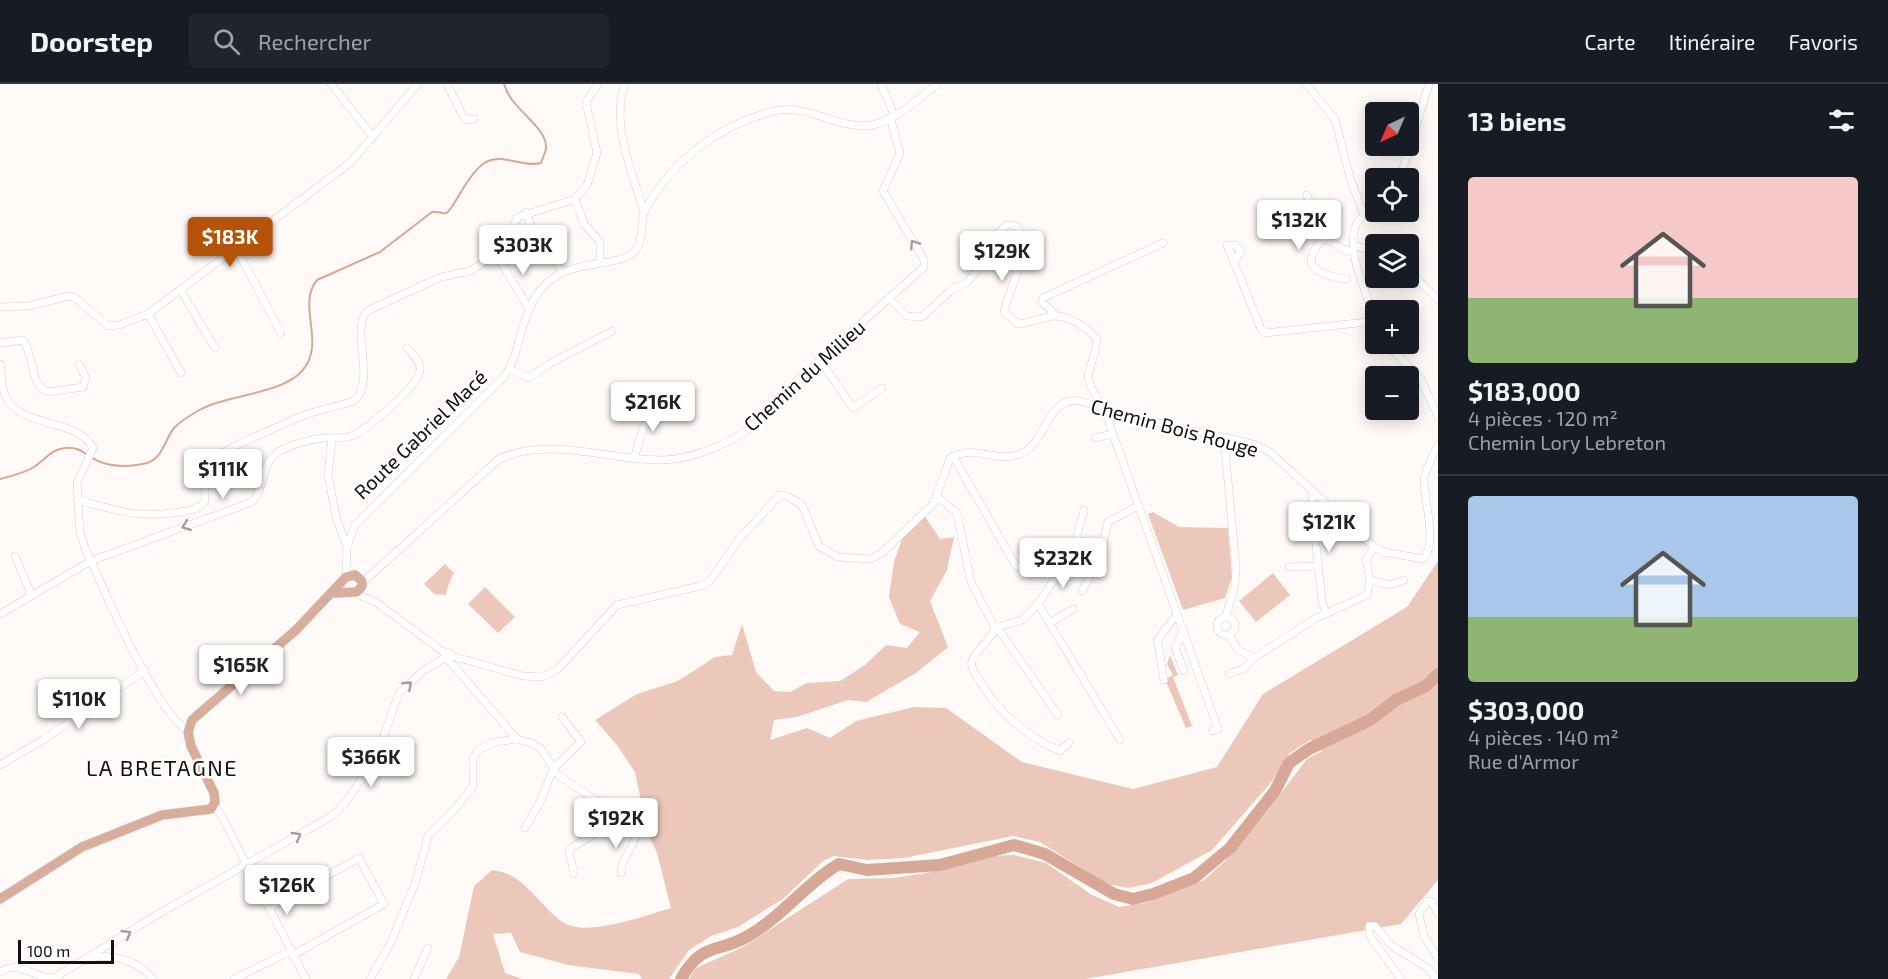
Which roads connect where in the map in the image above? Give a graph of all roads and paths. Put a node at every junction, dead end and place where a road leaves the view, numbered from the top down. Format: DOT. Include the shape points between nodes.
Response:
graph roads {
  1 [pos="331,84"];
  2 [pos="418,84"];
  3 [pos="447,84"];
  4 [pos="598,84"];
  5 [pos="625,84"];
  6 [pos="881,84"];
  7 [pos="937,84"];
  8 [pos="1306,84"];
  9 [pos="1429,84"];
  10 [pos="927,87"];
  11 [pos="892,116"];
  12 [pos="474,118"];
  13 [pos="373,137"];
  14 [pos="1403,168"];
  15 [pos="1307,195"];
  16 [pos="575,199"];
  17 [pos="526,212"];
  18 [pos="644,213"];
  19 [pos="1364,215"];
  20 [pos="1315,218"];
  21 [pos="1301,222"];
  22 [pos="1323,239"];
  23 [pos="1163,243"];
  24 [pos="236,248"];
  25 [pos="1353,248"];
  26 [pos="1365,250"];
  27 [pos="497,255"];
  28 [pos="1234,261"];
  29 [pos="600,262"];
  30 [pos="562,272"];
  31 [pos="1346,279"];
  32 [pos="1419,281"];
  33 [pos="180,289"];
  34 [pos="890,298"];
  35 [pos="1370,300"];
  36 [pos="1438,300"];
  37 [pos="0,307"];
  38 [pos="529,309"];
  39 [pos="148,314"];
  40 [pos="1057,316"];
  41 [pos="1365,321"];
  42 [pos="612,331"];
  43 [pos="280,333"];
  44 [pos="0,343"];
  45 [pos="215,348"];
  46 [pos="407,348"];
  47 [pos="1397,354"];
  48 [pos="820,360"];
  49 [pos="0,364"];
  50 [pos="79,364"];
  51 [pos="510,369"];
  52 [pos="181,373"];
  53 [pos="882,388"];
  54 [pos="2,393"];
  55 [pos="688,396"];
  56 [pos="1104,409"];
  57 [pos="1438,416"];
  58 [pos="1112,434"];
  59 [pos="1224,437"];
  60 [pos="332,438"];
  61 [pos="1095,438"];
  62 [pos="1438,444"];
  63 [pos="952,456"];
  64 [pos="635,457"];
  65 [pos="1314,494"];
  66 [pos="936,496"];
  67 [pos="77,500"];
  68 [pos="1138,506"];
  69 [pos="1084,510"];
  70 [pos="347,547"];
  71 [pos="1374,547"];
  72 [pos="15,556"];
  73 [pos="91,561"];
  74 [pos="1038,562"];
  75 [pos="1317,566"];
  76 [pos="1289,567"];
  77 [pos="1370,580"];
  78 [pos="1404,580"];
  79 [pos="1088,582"];
  80 [pos="354,583"];
  81 [pos="1095,587"];
  82 [pos="1082,591"];
  83 [pos="32,596"];
  84 [pos="1038,603"];
  85 [pos="1073,609"];
  86 [pos="1326,612"];
  87 [pos="0,614"];
  88 [pos="1177,614"];
  89 [pos="1226,616"];
  90 [pos="1050,623"];
  91 [pos="996,627"];
  92 [pos="1184,631"];
  93 [pos="1229,635"];
  94 [pos="448,656"];
  95 [pos="1254,658"];
  96 [pos="145,670"];
  97 [pos="1184,671"];
  98 [pos="1229,674"];
  99 [pos="1164,680"];
  100 [pos="1058,715"];
  101 [pos="562,717"];
  102 [pos="1213,731"];
  103 [pos="188,732"];
  104 [pos="517,739"];
  105 [pos="1120,740"];
  106 [pos="1069,743"];
  107 [pos="0,765"];
  108 [pos="553,770"];
  109 [pos="214,806"];
  110 [pos="618,820"];
  111 [pos="525,828"];
  112 [pos="246,865"];
  113 [pos="621,873"];
  114 [pos="574,874"];
  115 [pos="0,899"];
  116 [pos="268,908"];
  117 [pos="1438,914"];
  118 [pos="428,948"];
  119 [pos="292,953"];
  120 [pos="1438,959"];
  121 [pos="82,960"];
  122 [pos="0,972"];
  123 [pos="153,979"];
  124 [pos="234,979"];
  125 [pos="306,979"];
  126 [pos="370,979"];
  127 [pos="414,979"];
  128 [pos="1401,979"];
  129 [pos="1436,979"];
  1 -- 13 [label="street"];
  2 -- 13 [label="street"];
  3 -- 12 [label="street" via="467,120"];
  4 -- 16 [label="street" via="586,102 596,161 587,185"];
  5 -- 18 [label="street" via="621,128"];
  6 -- 11 [label="street"];
  7 -- 10 [label="street, Route Gabriel Macé"];
  8 -- 19 [label="street" via="1335,119"];
  9 -- 14 [label="street"];
  10 -- 11 [label="street, Route Gabriel Macé"];
  11 -- 18 [label="street, Route Gabriel Macé" via="870,125 798,109 753,117 698,148 681,163"];
  34 -- 11 [label="street, Chemin du Milieu, one-way" via="925,262 883,191 900,153"];
  13 -- 24 [label="street" via="350,163"];
  15 -- 20 [label="street"];
  16 -- 17 [label="street"];
  16 -- 29 [label="street" via="584,224 600,242"];
  17 -- 27 [label="street" via="512,225"];
  17 -- 30 [label="street" via="534,235"];
  18 -- 29 [label="street, Route Gabriel Macé" via="635,251 620,260"];
  19 -- 25 [label="street" via="1357,223"];
  20 -- 21 [label="street"];
  20 -- 22 [label="street"];
  22 -- 25 [label="street" via="1331,240 1343,251"];
  22 -- 31 [label="street" via="1311,252 1310,261 1323,276"];
  23 -- 40 [label="street" via="1044,298 1042,302"];
  24 -- 33 [label="street"];
  24 -- 43 [label="street"];
  25 -- 26 [label="street"];
  25 -- 35 [label="street"];
  27 -- 38 [label="street"];
  27 -- 67 [label="street" via="470,271 441,277 368,311 363,321 363,385 359,396 304,415 220,454 205,470 202,505 189,511 136,516"];
  28 -- 41 [label="street" via="1265,333"];
  29 -- 30 [label="street, Route Gabriel Macé"];
  30 -- 38 [label="street, Route Gabriel Macé" via="547,283"];
  32 -- 36 [label="street"];
  33 -- 39 [label="street"];
  33 -- 45 [label="street"];
  34 -- 40 [label="street" via="907,316 922,317 951,290 967,282 997,234 1007,225 1015,225 1020,229 1022,248 1015,284 1004,312 1018,324"];
  34 -- 48 [label="street, Chemin du Milieu"];
  37 -- 39 [label="street" via="28,306 69,296 108,326 119,326"];
  38 -- 51 [label="street, Route Gabriel Macé"];
  39 -- 52 [label="street"];
  40 -- 56 [label="street" via="1084,327 1097,340 1087,371 1088,383"];
  42 -- 51 [label="street" via="529,378"];
  44 -- 50 [label="street" via="23,340 29,347 38,382 48,392 83,387 86,378"];
  46 -- 60 [label="street" via="420,366 418,378 370,424 352,436"];
  47 -- 57 [label="street" via="1420,380"];
  48 -- 53 [label="street" via="853,408"];
  48 -- 64 [label="street, Chemin du Milieu" via="764,416 730,440 682,457"];
  49 -- 54 [label="street"];
  51 -- 70 [label="street, Route Gabriel Macé" via="432,451 361,516"];
  54 -- 67 [label="street" via="17,410 65,428 92,445 77,483"];
  55 -- 64 [label="street" via="664,404 646,420"];
  56 -- 58 [label="street"];
  56 -- 59 [label="street, Chemin Bois Rouge"];
  56 -- 63 [label="street, Chemin Bois Rouge" via="1075,400 1061,405 1035,441 1017,455 968,451"];
  58 -- 61 [label="street"];
  58 -- 68 [label="street"];
  59 -- 65 [label="street, Chemin Bois Rouge" via="1264,448"];
  59 -- 89 [label="street" via="1236,568"];
  60 -- 70 [label="street" via="328,475 337,521"];
  60 -- 73 [label="street, one-way" via="297,444 274,455 252,502"];
  62 -- 71 [label="street, Chemin Bois Rouge" via="1424,482 1436,522 1432,552 1416,560"];
  63 -- 66 [label="street" via="943,470"];
  63 -- 74 [label="street" via="1016,566 1026,572"];
  64 -- 80 [label="street, Chemin du Milieu" via="574,450 523,450 499,459 370,574"];
  65 -- 71 [label="street, Chemin Bois Rouge"];
  65 -- 75 [label="street" via="1310,508"];
  66 -- 91 [label="street" via="957,513 971,582"];
  66 -- 94 [label="street" via="934,503 883,552 871,559 854,560 838,557 817,545 802,505 780,495 740,538 710,580 700,586 616,605 550,674 523,676"];
  67 -- 73 [label="street" via="80,532"];
  68 -- 79 [label="street" via="1108,522 1101,554"];
  68 -- 88 [label="street"];
  69 -- 84 [label="street" via="1073,551"];
  70 -- 80 [label="street, Route Gabriel Macé"];
  71 -- 77 [label="street" via="1367,555 1366,572"];
  72 -- 83 [label="street"];
  73 -- 83 [label="street"];
  73 -- 96 [label="street"];
  75 -- 76 [label="street"];
  75 -- 86 [label="street"];
  77 -- 78 [label="street" via="1390,585"];
  77 -- 86 [label="street" via="1361,599"];
  79 -- 81 [label="street"];
  79 -- 82 [label="street"];
  80 -- 94 [label="street" via="368,598"];
  80 -- 103 [label="main road" via="334,593 259,664 195,716"];
  83 -- 87 [label="street"];
  84 -- 90 [label="street"];
  84 -- 91 [label="street" via="1022,620"];
  85 -- 90 [label="street"];
  86 -- 95 [label="street"];
  88 -- 92 [label="street"];
  88 -- 99 [label="street" via="1157,641"];
  89 -- 93 [label="street" via="1235,624"];
  89 -- 93 [label="street" via="1218,620 1217,629"];
  90 -- 105 [label="street"];
  91 -- 100 [label="street"];
  91 -- 106 [label="street" via="991,639 972,658 971,665 983,686 999,709 1039,742 1060,751"];
  92 -- 97 [label="street" via="1175,648"];
  92 -- 102 [label="street" via="1218,729"];
  93 -- 95 [label="street" via="1238,650"];
  94 -- 104 [label="street"];
  112 -- 94 [label="street, one-way" via="325,820 345,803 375,760 399,693 423,671"];
  95 -- 98 [label="street" via="1243,669"];
  96 -- 103 [label="street" via="173,717"];
  96 -- 107 [label="street"];
  101 -- 108 [label="street" via="581,742"];
  103 -- 109 [label="main road" via="214,793"];
  104 -- 108 [label="street" via="541,749"];
  104 -- 126 [label="street" via="495,742 478,750 473,758 473,786 428,836 417,881"];
  108 -- 110 [label="street"];
  108 -- 111 [label="street"];
  109 -- 112 [label="street"];
  109 -- 115 [label="main road" via="206,812 162,815 82,847"];
  110 -- 113 [label="street" via="636,830 637,835"];
  110 -- 114 [label="street" via="571,848"];
  112 -- 116 [label="street"];
  121 -- 112 [label="street, one-way"];
  116 -- 119 [label="street"];
  116 -- 119 [label="street" via="359,858 384,904"];
  117 -- 120 [label="street" via="1432,902 1427,901 1419,914 1424,936"];
  118 -- 127 [label="street"];
  119 -- 124 [label="street"];
  119 -- 125 [label="street"];
  121 -- 122 [label="street" via="54,978 18,967"];
  121 -- 123 [label="street" via="110,955 137,965"];
  128 -- 129 [label="street" via="1369,935 1369,926 1375,926 1392,946 1428,968"];
}
